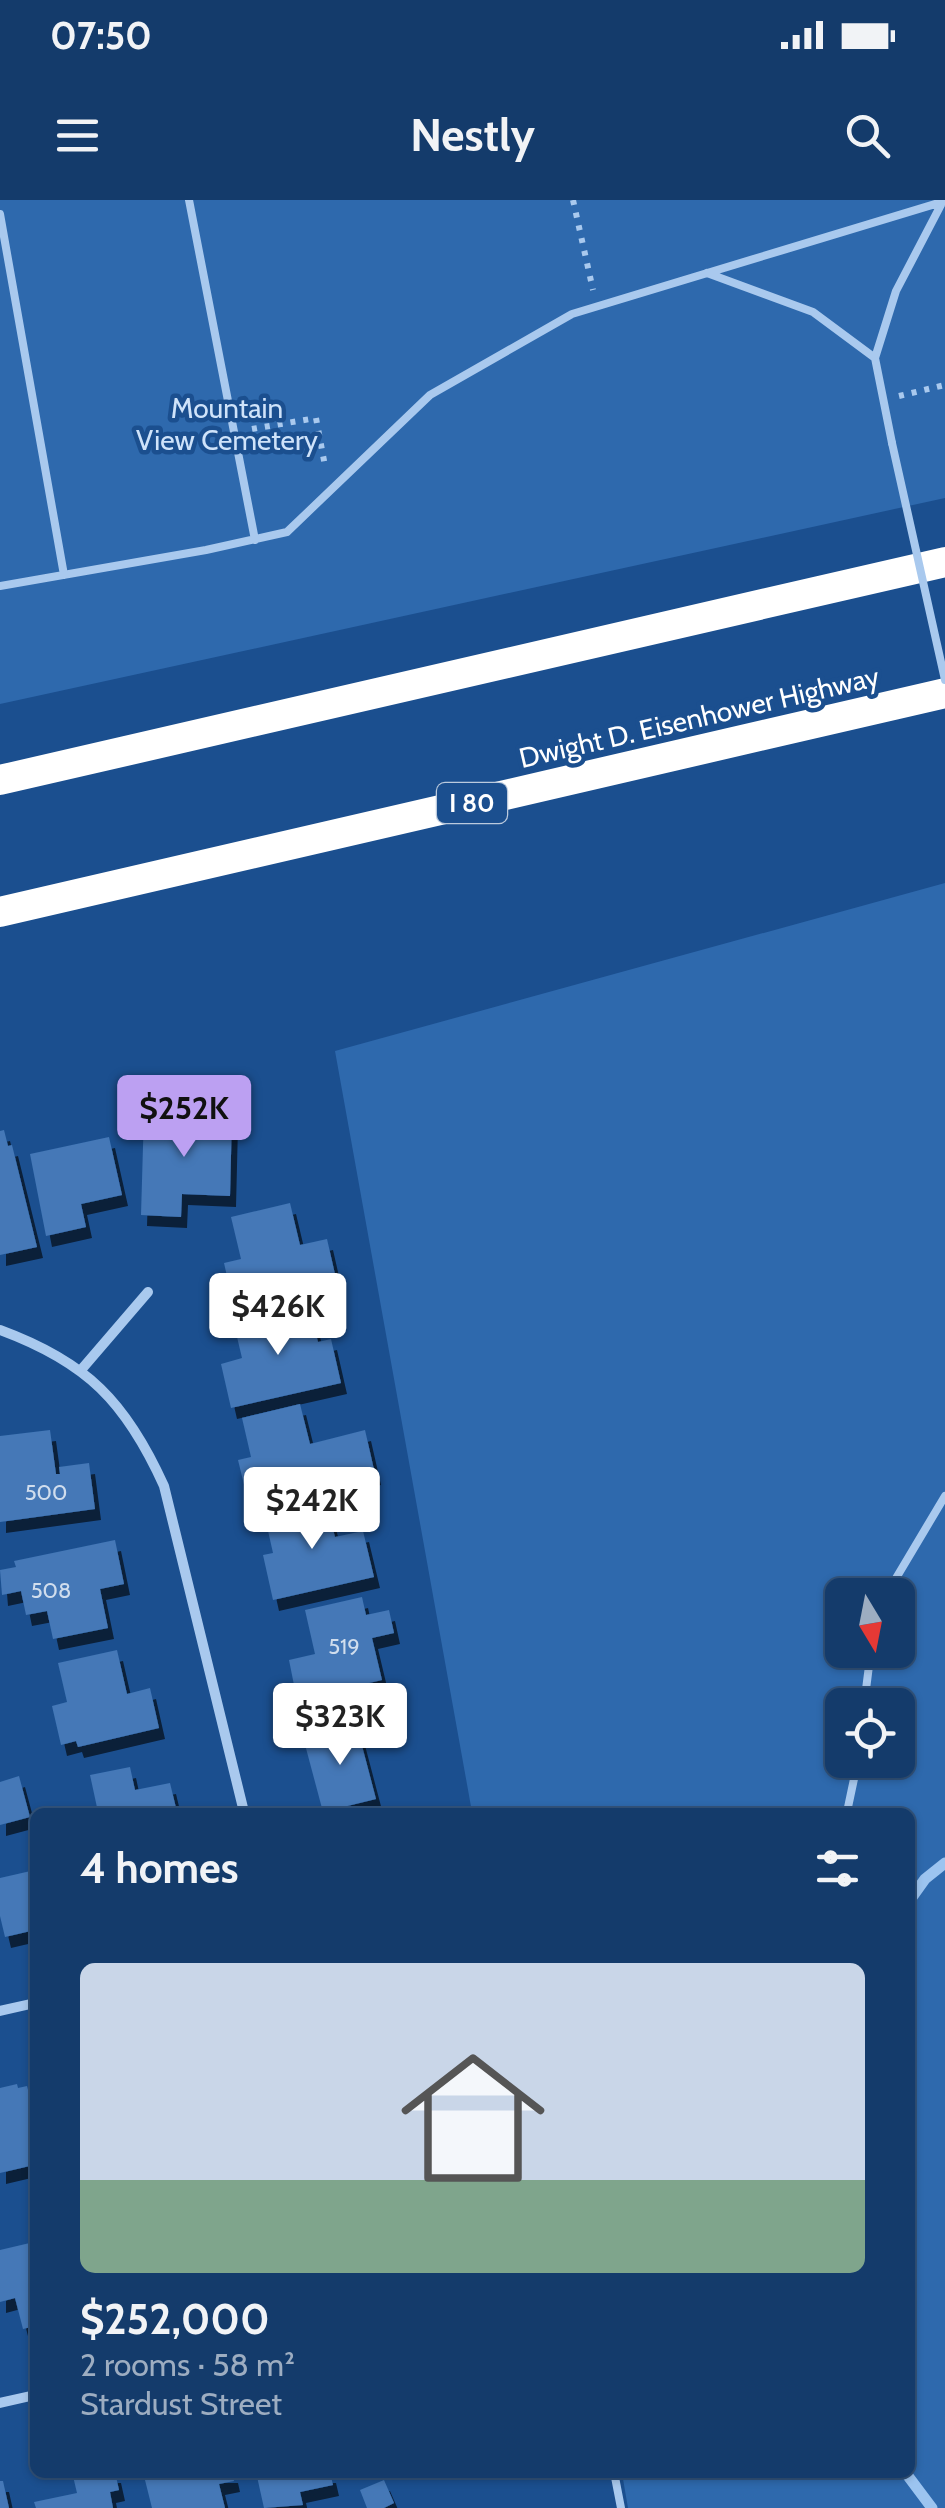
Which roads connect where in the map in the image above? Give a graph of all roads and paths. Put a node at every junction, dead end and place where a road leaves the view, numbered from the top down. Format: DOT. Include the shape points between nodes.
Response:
graph roads {
  1 [pos="189,200"];
  2 [pos="572,200"];
  3 [pos="944,201"];
  4 [pos="0,214"];
  5 [pos="706,272"];
  6 [pos="596,306"];
  7 [pos="876,358"];
  8 [pos="945,385"];
  9 [pos="884,400"];
  10 [pos="234,432"];
  11 [pos="330,492"];
  12 [pos="255,540"];
  13 [pos="945,562"];
  14 [pos="64,575"];
  15 [pos="0,586"];
  16 [pos="945,680"];
  17 [pos="945,693"];
  18 [pos="0,780"];
  19 [pos="0,912"];
  20 [pos="148,1292"];
  21 [pos="0,1330"];
  22 [pos="82,1370"];
  23 [pos="945,1496"];
  24 [pos="896,1578"];
  25 [pos="854,1778"];
  26 [pos="243,1808"];
  27 [pos="848,1808"];
  28 [pos="30,2003"];
  29 [pos="0,2011"];
  30 [pos="30,2396"];
  31 [pos="0,2403"];
  32 [pos="615,2478"];
  33 [pos="621,2508"];
  1 -- 10 [label="lane"];
  2 -- 6 [label="path"];
  3 -- 5 [label="lane"];
  3 -- 7 [label="lane" via="896,291"];
  4 -- 14 [label="lane"];
  5 -- 6 [label="lane"];
  5 -- 7 [label="lane" via="812,312"];
  6 -- 11 [label="lane" via="430,395"];
  7 -- 9 [label="lane"];
  8 -- 9 [label="path"];
  9 -- 16 [label="lane, bridge"];
  10 -- 11 [label="path" via="316,418"];
  10 -- 12 [label="lane"];
  11 -- 12 [label="lane" via="287,532"];
  12 -- 14 [label="lane"];
  13 -- 18 [label="highway"];
  14 -- 15 [label="lane"];
  17 -- 19 [label="highway, Dwight D. Eisenhower Highway / I 80"];
  20 -- 22 [label="street"];
  21 -- 22 [label="street"];
  22 -- 26 [label="street" via="144,1441 164,1486"];
  23 -- 24 [label="lane"];
  25 -- 27 [label="lane"];
  28 -- 29 [label="street"];
  30 -- 31 [label="street"];
  32 -- 33 [label="lane"];
}
